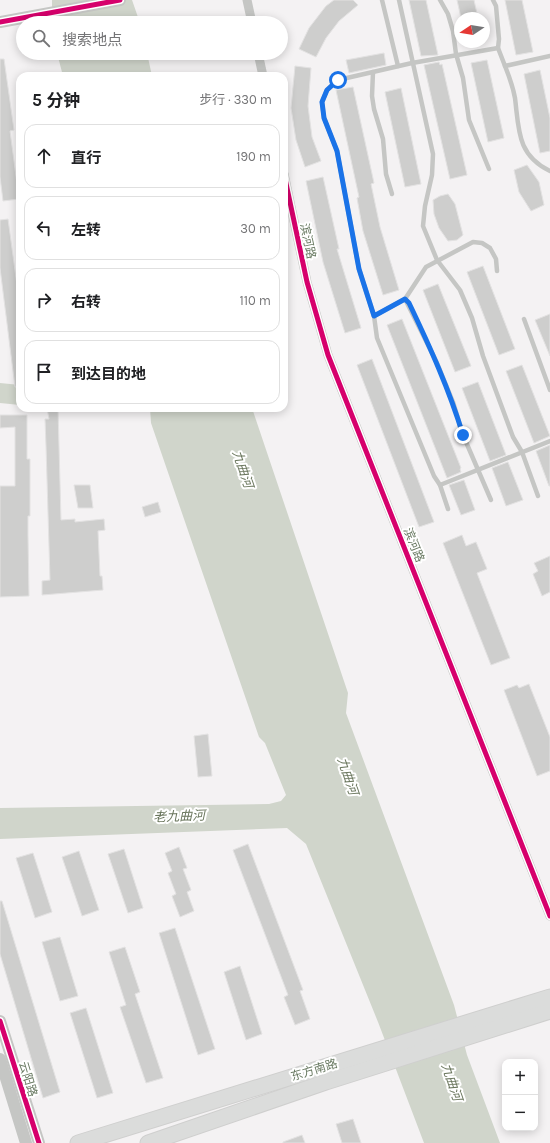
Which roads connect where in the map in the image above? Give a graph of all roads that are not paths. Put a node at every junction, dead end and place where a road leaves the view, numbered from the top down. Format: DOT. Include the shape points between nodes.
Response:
graph roads {
  1 [pos="120,0"];
  2 [pos="247,0"];
  3 [pos="382,0"];
  4 [pos="399,0"];
  5 [pos="440,0"];
  6 [pos="493,0"];
  7 [pos="32,16"];
  8 [pos="250,16"];
  9 [pos="16,19"];
  10 [pos="0,22"];
  11 [pos="498,48"];
  12 [pos="456,54"];
  13 [pos="550,56"];
  14 [pos="260,60"];
  15 [pos="412,63"];
  16 [pos="398,66"];
  17 [pos="505,66"];
  18 [pos="262,72"];
  19 [pos="373,72"];
  20 [pos="489,169"];
  21 [pos="550,170"];
  22 [pos="288,193"];
  23 [pos="392,194"];
  24 [pos="436,260"];
  25 [pos="498,271"];
  26 [pos="405,299"];
  27 [pos="374,316"];
  28 [pos="524,319"];
  29 [pos="550,390"];
  30 [pos="550,440"];
  31 [pos="522,452"];
  32 [pos="477,469"];
  33 [pos="440,485"];
  34 [pos="538,496"];
  35 [pos="491,500"];
  36 [pos="448,509"];
  37 [pos="550,916"];
  38 [pos="550,997"];
  39 [pos="550,1011"];
  40 [pos="0,1021"];
  41 [pos="0,1059"];
  42 [pos="26,1143"];
  43 [pos="38,1143"];
  44 [pos="78,1143"];
  45 [pos="148,1143"];
  1 -- 7 [label="street"];
  2 -- 8 [label="street"];
  3 -- 16 [label="lane"];
  4 -- 15 [label="lane"];
  5 -- 12 [label="lane" via="448,14"];
  6 -- 11 [label="lane" via="496,6"];
  9 -- 10 [label="street"];
  11 -- 12 [label="lane"];
  11 -- 17 [label="lane"];
  12 -- 15 [label="lane"];
  12 -- 20 [label="lane" via="463,78 469,120"];
  13 -- 17 [label="lane"];
  14 -- 18 [label="street"];
  15 -- 16 [label="lane"];
  15 -- 24 [label="lane" via="433,154 423,226"];
  16 -- 19 [label="lane"];
  17 -- 21 [label="lane" via="514,97 519,134 525,150 533,160"];
  19 -- 23 [label="lane" via="374,109 383,139 386,174"];
  19 -- 27 [label="lane" via="338,80 327,90 322,102 324,118 337,151 359,269"];
  22 -- 37 [label="street, 滨河路" via="307,282 328,355"];
  24 -- 25 [label="lane" via="454,254 473,242 482,243 490,248 496,259"];
  24 -- 26 [label="lane" via="426,267"];
  24 -- 31 [label="lane" via="460,290 513,437"];
  26 -- 27 [label="lane"];
  26 -- 32 [label="lane" via="438,363"];
  27 -- 33 [label="lane" via="377,338"];
  28 -- 29 [label="lane"];
  30 -- 31 [label="lane"];
  31 -- 32 [label="lane"];
  31 -- 34 [label="lane"];
  32 -- 33 [label="lane"];
  32 -- 35 [label="lane"];
  33 -- 36 [label="lane"];
  38 -- 44 [label="main road, 东方南路"];
  39 -- 45 [label="main road, 东方南路"];
  40 -- 43 [label="street, 云阳路"];
  41 -- 42 [label="street, 云阳路"];
}
